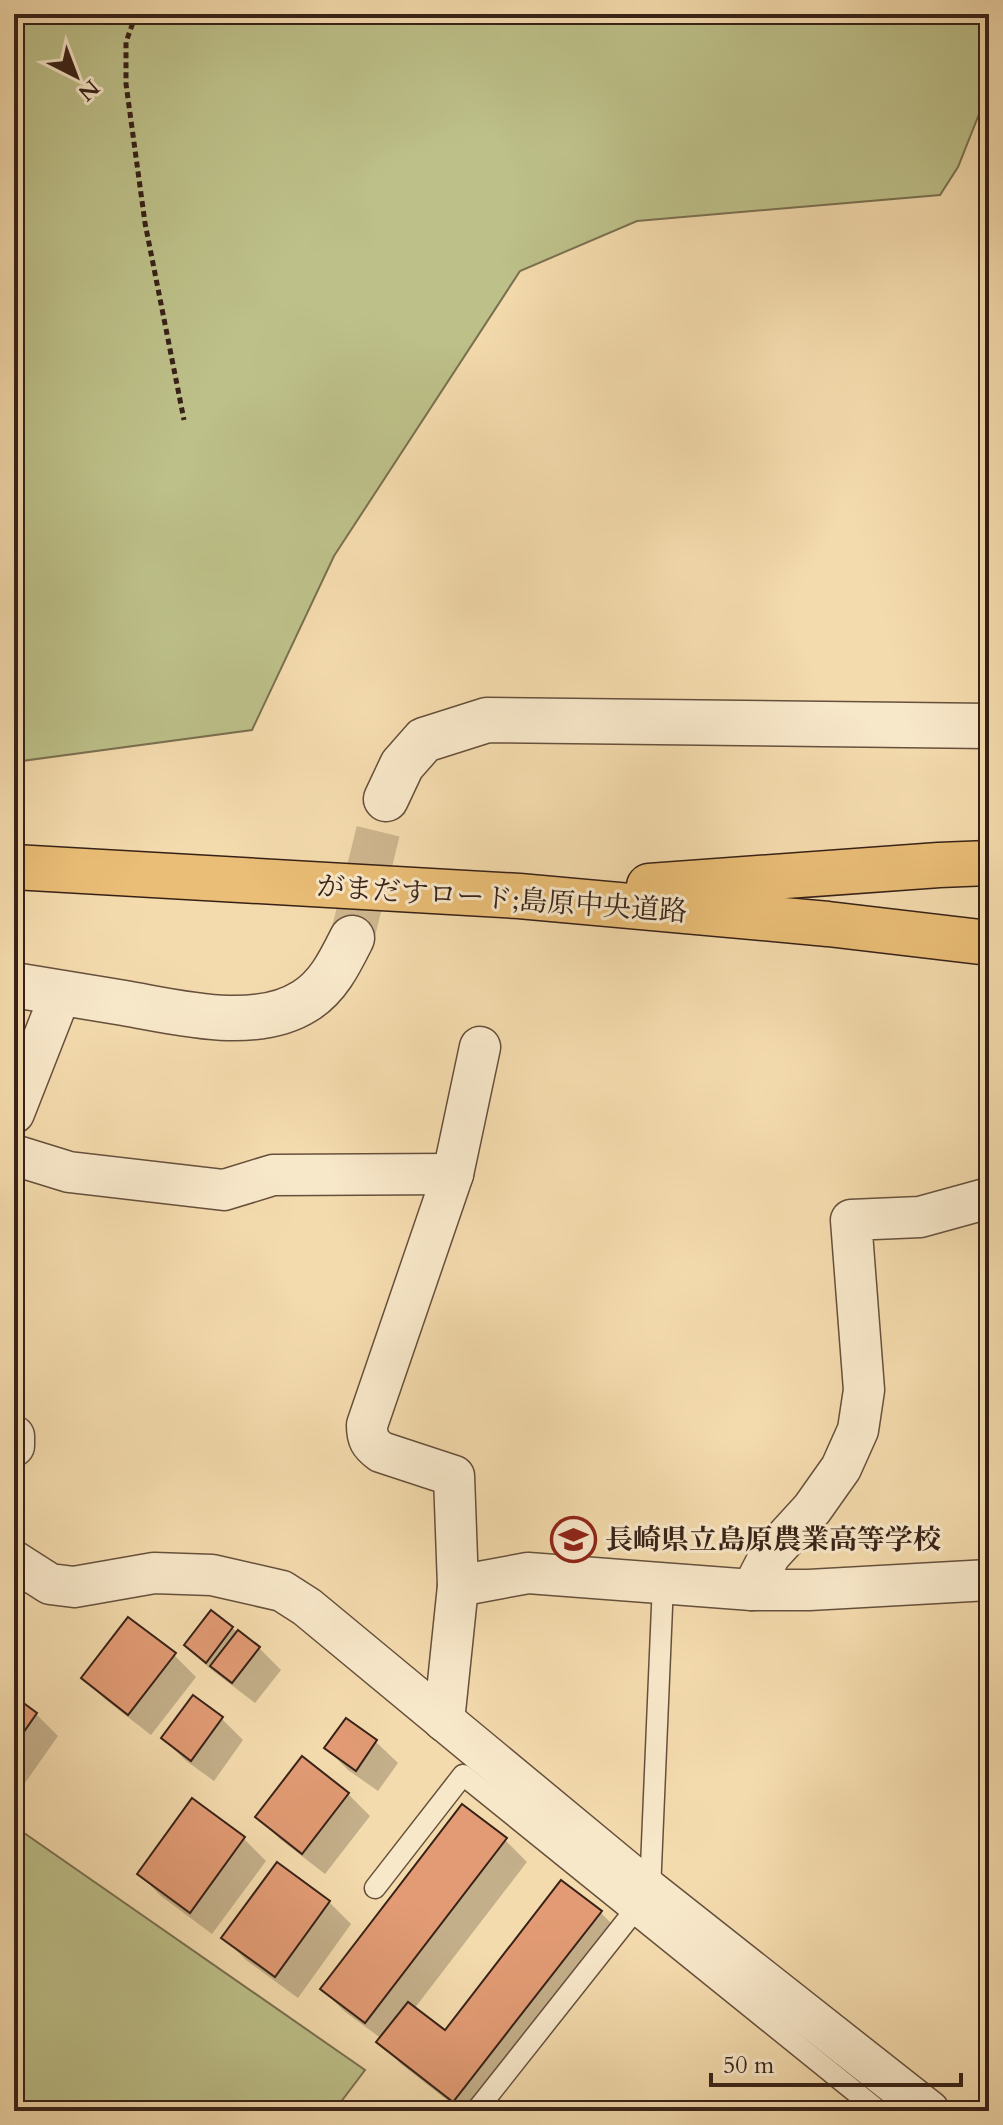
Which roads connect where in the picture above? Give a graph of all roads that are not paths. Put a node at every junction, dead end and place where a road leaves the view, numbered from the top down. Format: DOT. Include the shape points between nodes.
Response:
graph roads {
  1 [pos="989,726"];
  2 [pos="386,799"];
  3 [pos="989,863"];
  4 [pos="14,867"];
  5 [pos="519,896"];
  6 [pos="828,924"];
  7 [pos="352,938"];
  8 [pos="989,943"];
  9 [pos="989,971"];
  10 [pos="14,985"];
  11 [pos="61,993"];
  12 [pos="480,1047"];
  13 [pos="14,1113"];
  14 [pos="14,1155"];
  15 [pos="453,1174"];
  16 [pos="989,1198"];
  17 [pos="14,1436"];
  18 [pos="14,1446"];
  19 [pos="14,1561"];
  20 [pos="989,1580"];
  21 [pos="663,1583"];
  22 [pos="458,1586"];
  23 [pos="752,1590"];
  24 [pos="444,1721"];
  25 [pos="375,1888"];
  26 [pos="641,1901"];
  27 [pos="476,2111"];
  28 [pos="879,2111"];
  29 [pos="929,2111"];
  1 -- 2 [label="street" via="487,720 424,740 402,765"];
  3 -- 5 [label="highway"];
  4 -- 5 [label="highway, がまだすロード;島原中央道路"];
  5 -- 6 [label="highway, がまだすロード;島原中央道路"];
  6 -- 8 [label="highway, がまだすロード;島原中央道路"];
  6 -- 9 [label="highway"];
  7 -- 11 [label="street" via="321,988 304,1002 261,1017 210,1018"];
  10 -- 11 [label="street"];
  11 -- 13 [label="street"];
  12 -- 15 [label="street"];
  14 -- 15 [label="street" via="69,1172 224,1190 273,1175"];
  15 -- 22 [label="street" via="367,1437 381,1452 454,1476"];
  16 -- 23 [label="street" via="920,1217 851,1220 864,1390 858,1430 841,1468 770,1555"];
  17 -- 18 [label="street"];
  19 -- 24 [label="street" via="50,1584 74,1587 154,1573 212,1575 282,1591"];
  20 -- 23 [label="street"];
  21 -- 22 [label="street" via="528,1573"];
  21 -- 23 [label="street"];
  21 -- 26 [label="lane"];
  22 -- 24 [label="street"];
  24 -- 26 [label="street"];
  25 -- 26 [label="lane" via="463,1775"];
  26 -- 27 [label="lane"];
  26 -- 28 [label="lane"];
  26 -- 29 [label="street"];
}
